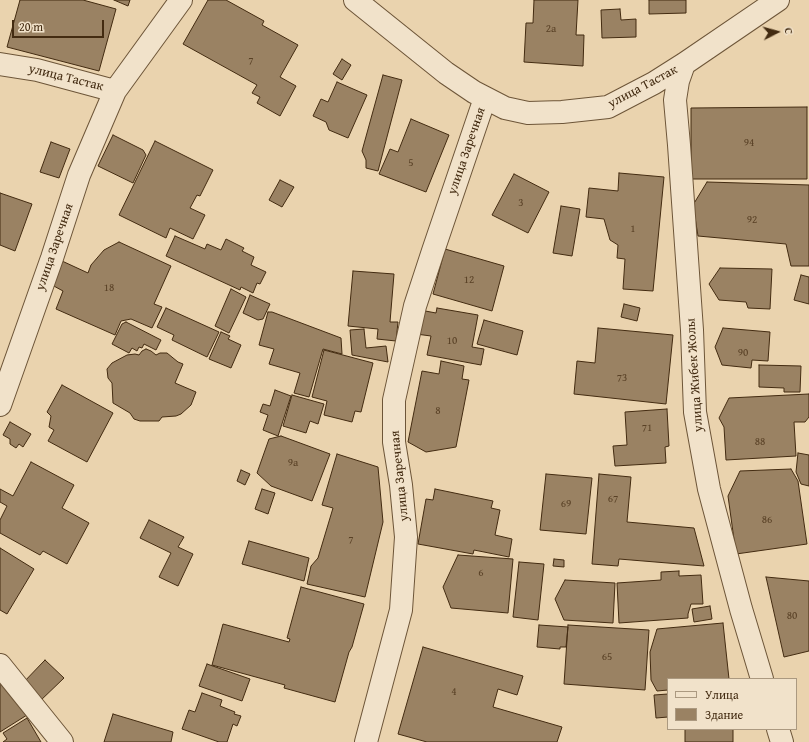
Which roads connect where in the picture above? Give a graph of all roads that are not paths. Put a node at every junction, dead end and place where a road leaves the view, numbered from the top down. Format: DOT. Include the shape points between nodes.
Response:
graph roads {
  1 [pos="181,0"];
  2 [pos="356,0"];
  3 [pos="778,0"];
  4 [pos="0,64"];
  5 [pos="684,64"];
  6 [pos="115,91"];
  7 [pos="485,98"];
  8 [pos="0,405"];
  9 [pos="0,665"];
  10 [pos="762,678"];
  11 [pos="778,730"];
  12 [pos="62,742"];
  13 [pos="366,742"];
  14 [pos="782,742"];
  1 -- 6 [label="street, улица Тастак"];
  2 -- 7 [label="street, улица Тастак" via="446,73"];
  3 -- 5 [label="street, улица Тастак"];
  4 -- 6 [label="street, улица Тастак" via="37,70"];
  5 -- 7 [label="street, улица Тастак" via="608,107 528,113 505,108"];
  5 -- 10 [label="street, улица Жибек Жолы" via="675,100 692,330 695,412 709,489"];
  6 -- 8 [label="street, улица Заречная" via="80,175"];
  7 -- 13 [label="street, улица Заречная" via="416,306 394,400 394,442 406,537 401,610"];
  9 -- 12 [label="street"];
  11 -- 14 [label="street"];
}
